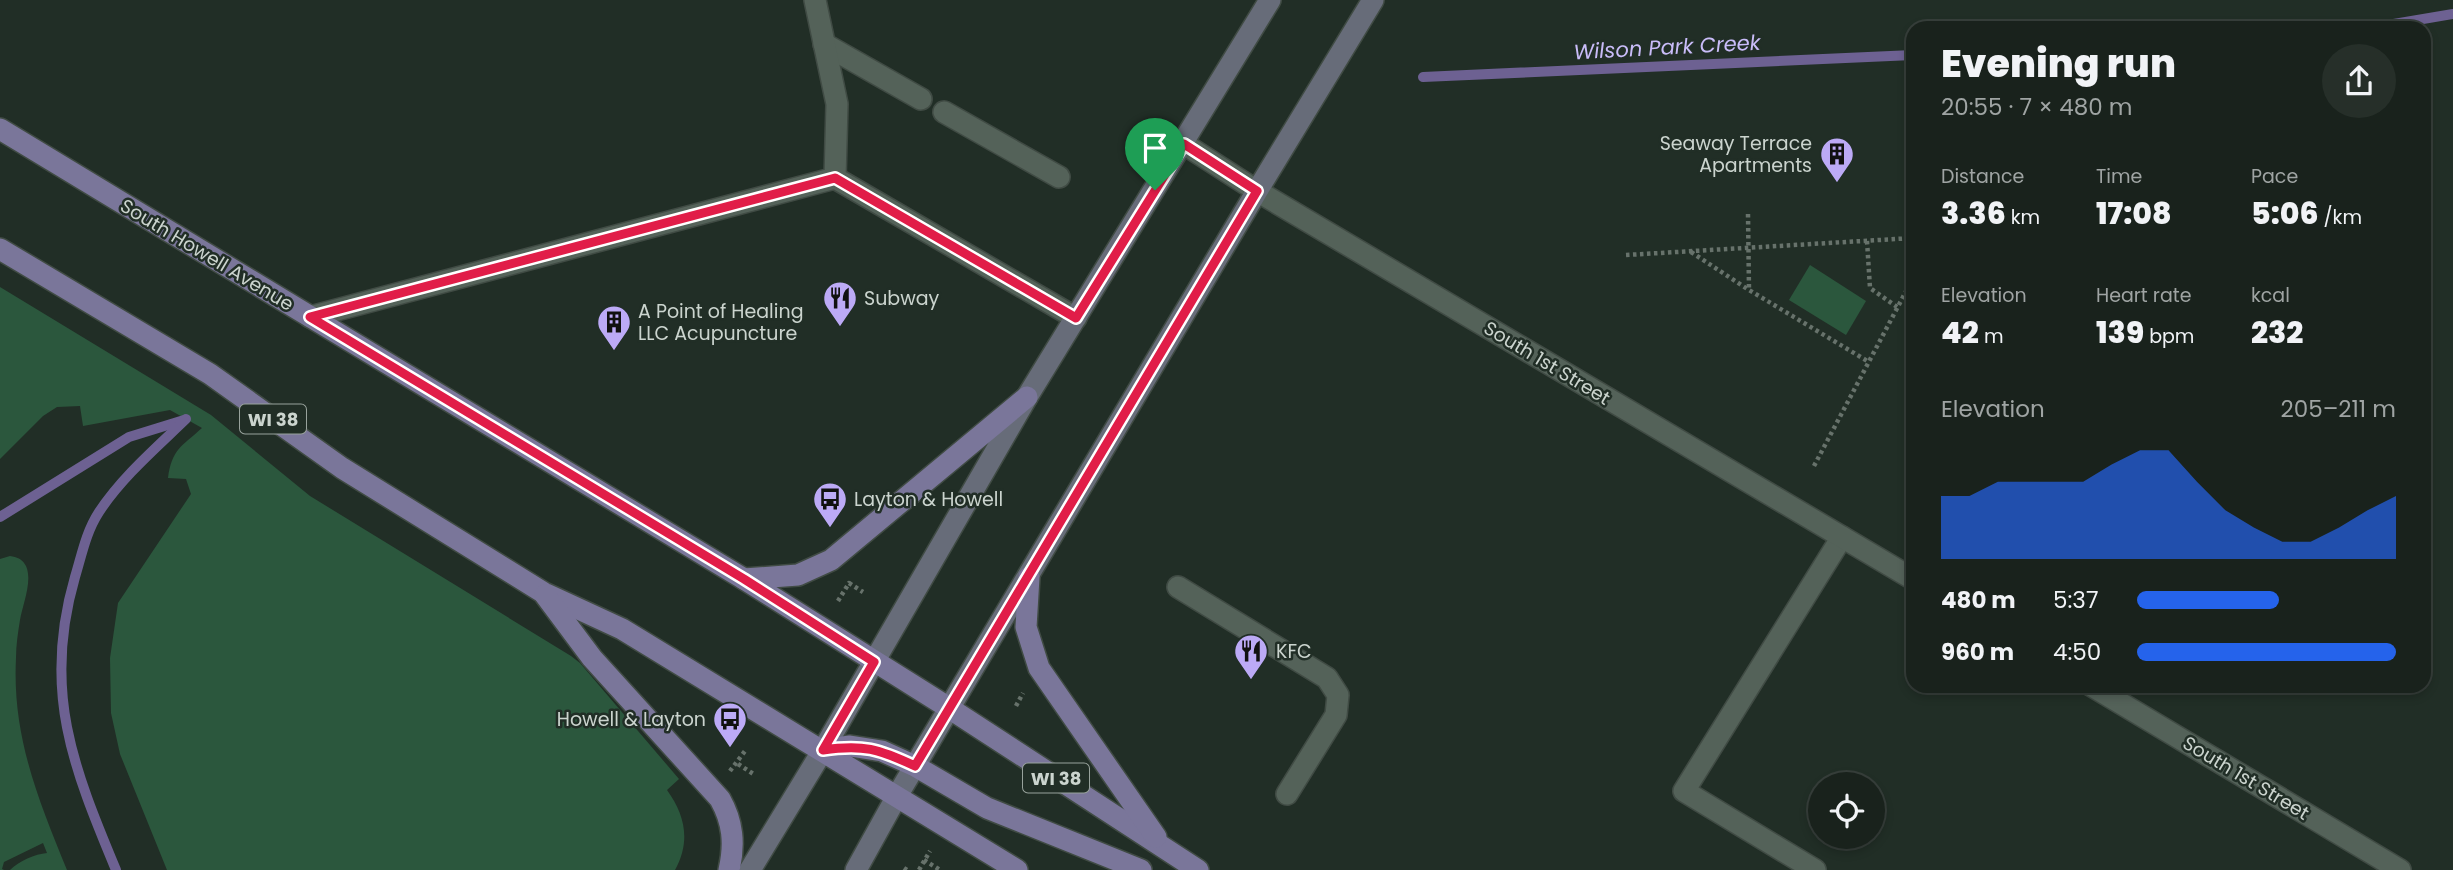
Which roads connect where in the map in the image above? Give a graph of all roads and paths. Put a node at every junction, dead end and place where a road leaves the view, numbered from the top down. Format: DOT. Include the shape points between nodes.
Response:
graph roads {
  1 [pos="815,0"];
  2 [pos="1270,0"];
  3 [pos="1373,0"];
  4 [pos="824,44"];
  5 [pos="921,99"];
  6 [pos="944,112"];
  7 [pos="0,129"];
  8 [pos="1184,144"];
  9 [pos="1059,177"];
  10 [pos="835,178"];
  11 [pos="1257,191"];
  12 [pos="1748,214"];
  13 [pos="1906,238"];
  14 [pos="1867,241"];
  15 [pos="1748,248"];
  16 [pos="0,249"];
  17 [pos="1690,251"];
  18 [pos="1626,255"];
  19 [pos="1749,290"];
  20 [pos="1906,292"];
  21 [pos="1898,307"];
  22 [pos="310,317"];
  23 [pos="1076,318"];
  24 [pos="1869,362"];
  25 [pos="1027,397"];
  26 [pos="1814,466"];
  27 [pos="1842,537"];
  28 [pos="1906,575"];
  29 [pos="1028,576"];
  30 [pos="744,579"];
  31 [pos="1178,587"];
  32 [pos="863,592"];
  33 [pos="544,593"];
  34 [pos="838,601"];
  35 [pos="874,662"];
  36 [pos="2104,693"];
  37 [pos="949,708"];
  38 [pos="823,750"];
  39 [pos="745,751"];
  40 [pos="738,764"];
  41 [pos="915,766"];
  42 [pos="755,775"];
  43 [pos="722,778"];
  44 [pos="1287,794"];
  45 [pos="897,796"];
  46 [pos="1163,847"];
  47 [pos="930,851"];
  48 [pos="924,860"];
  49 [pos="729,870"];
  50 [pos="750,870"];
  51 [pos="856,870"];
  52 [pos="919,870"];
  53 [pos="940,870"];
  54 [pos="1017,870"];
  55 [pos="1141,870"];
  56 [pos="1198,870"];
  57 [pos="1815,870"];
  58 [pos="2400,870"];
  1 -- 4 [label="street"];
  2 -- 8 [label="main road"];
  3 -- 11 [label="main road"];
  4 -- 5 [label="street"];
  4 -- 10 [label="street" via="837,104"];
  6 -- 9 [label="street"];
  7 -- 22 [label="main road, South Howell Avenue / WI 38"];
  8 -- 11 [label="street, South 1st Street"];
  8 -- 23 [label="main road"];
  10 -- 22 [label="street"];
  10 -- 23 [label="street"];
  11 -- 27 [label="street, South 1st Street"];
  11 -- 29 [label="main road"];
  12 -- 15 [label="path"];
  13 -- 14 [label="path"];
  14 -- 15 [label="path"];
  14 -- 21 [label="path" via="1870,288"];
  15 -- 17 [label="path"];
  15 -- 19 [label="path"];
  16 -- 33 [label="main road, WI 38" via="210,374 342,468"];
  17 -- 18 [label="path"];
  17 -- 19 [label="path"];
  19 -- 24 [label="path"];
  20 -- 21 [label="path"];
  21 -- 24 [label="path"];
  22 -- 30 [label="main road, South Howell Avenue / WI 38"];
  23 -- 25 [label="main road"];
  24 -- 26 [label="path"];
  25 -- 30 [label="main road" via="831,560 798,575"];
  25 -- 35 [label="main road"];
  27 -- 28 [label="street, South 1st Street"];
  27 -- 57 [label="street" via="1684,791"];
  29 -- 37 [label="main road"];
  29 -- 46 [label="main road" via="1026,626 1039,668"];
  30 -- 35 [label="main road, South Howell Avenue / WI 38"];
  31 -- 44 [label="street" via="1327,678 1338,695 1336,715"];
  32 -- 34 [label="path" via="849,583"];
  33 -- 38 [label="main road, WI 38" via="622,629"];
  33 -- 49 [label="main road" via="592,658 720,799 733,835"];
  35 -- 37 [label="main road, South Howell Avenue / WI 38"];
  35 -- 38 [label="main road"];
  36 -- 58 [label="street, South 1st Street"];
  37 -- 41 [label="main road"];
  37 -- 46 [label="main road, South Howell Avenue / WI 38"];
  38 -- 41 [label="main road" via="850,746 883,751"];
  38 -- 45 [label="main road, WI 38"];
  38 -- 50 [label="main road"];
  39 -- 40 [label="path"];
  40 -- 42 [label="path"];
  40 -- 43 [label="path"];
  41 -- 45 [label="main road"];
  41 -- 55 [label="main road" via="987,808"];
  45 -- 51 [label="main road"];
  45 -- 54 [label="main road, WI 38"];
  46 -- 56 [label="main road, South Howell Avenue / WI 38"];
  47 -- 48 [label="path"];
  48 -- 52 [label="path"];
  48 -- 53 [label="path"];
}
